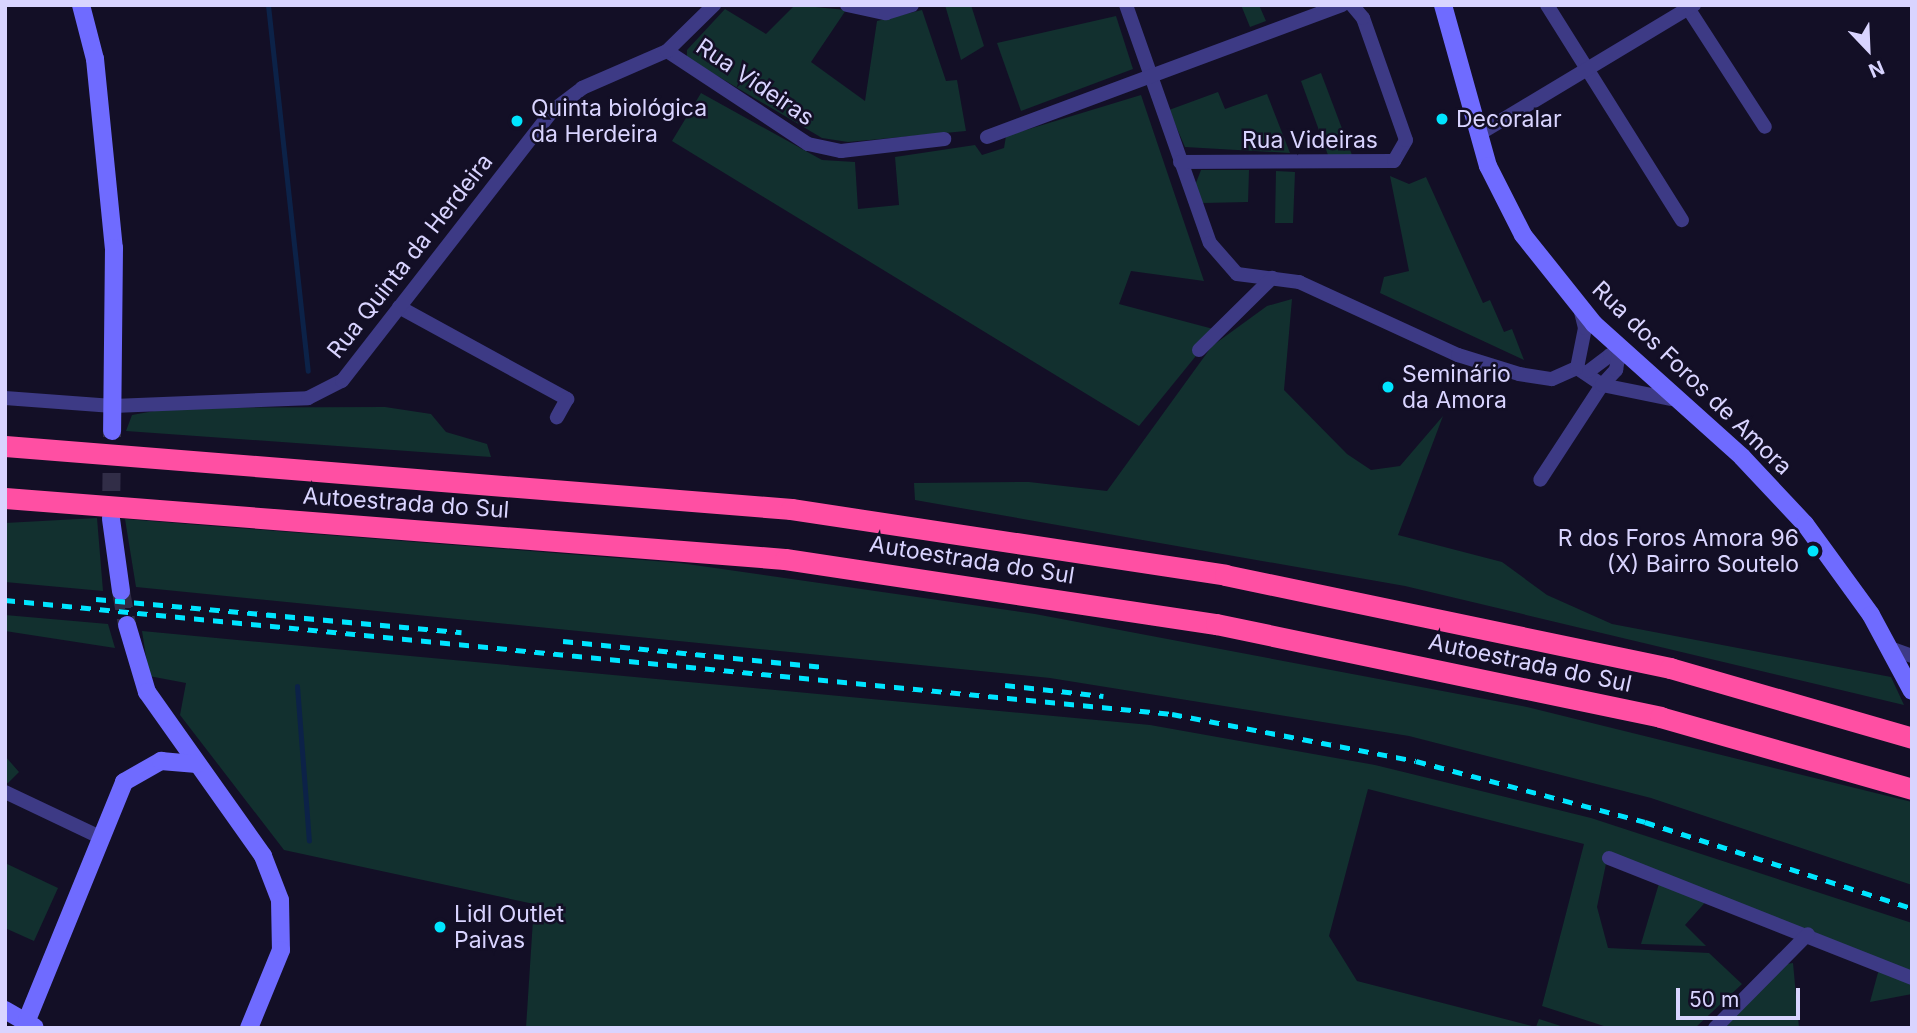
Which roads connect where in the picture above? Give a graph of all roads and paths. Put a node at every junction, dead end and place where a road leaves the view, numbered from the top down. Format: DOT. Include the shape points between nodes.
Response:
graph roads {
  1 [pos="81,5"];
  2 [pos="714,5"];
  3 [pos="847,5"];
  4 [pos="912,5"];
  5 [pos="1126,5"];
  6 [pos="1342,5"];
  7 [pos="1352,5"];
  8 [pos="1443,5"];
  9 [pos="1547,5"];
  10 [pos="1690,6"];
  11 [pos="667,51"];
  12 [pos="1584,71"];
  13 [pos="1149,77"];
  14 [pos="1765,127"];
  15 [pos="1479,134"];
  16 [pos="987,137"];
  17 [pos="944,139"];
  18 [pos="1180,162"];
  19 [pos="1682,220"];
  20 [pos="1272,278"];
  21 [pos="399,307"];
  22 [pos="1580,307"];
  23 [pos="1199,350"];
  24 [pos="1624,353"];
  25 [pos="1583,370"];
  26 [pos="1602,385"];
  27 [pos="5,398"];
  28 [pos="113,405"];
  29 [pos="1687,408"];
  30 [pos="557,417"];
  31 [pos="112,431"];
  32 [pos="5,446"];
  33 [pos="1540,480"];
  34 [pos="5,498"];
  35 [pos="111,519"];
  36 [pos="121,591"];
  37 [pos="127,625"];
  38 [pos="1890,648"];
  39 [pos="1912,656"];
  40 [pos="1912,691"];
  41 [pos="1912,738"];
  42 [pos="197,764"];
  43 [pos="1912,789"];
  44 [pos="5,792"];
  45 [pos="102,838"];
  46 [pos="1609,858"];
  47 [pos="1808,934"];
  48 [pos="1912,978"];
  49 [pos="5,1010"];
  50 [pos="31,1024"];
  51 [pos="249,1027"];
  52 [pos="1716,1028"];
  1 -- 28 [label="street" via="95,59 114,248"];
  2 -- 11 [label="street, Rua Quinta da Herdeira"];
  3 -- 4 [label="street" via="886,13"];
  5 -- 13 [label="street"];
  6 -- 13 [label="street"];
  7 -- 18 [label="street, Rua Videiras" via="1363,18 1406,140 1394,161"];
  8 -- 15 [label="street, Rua dos Foros de Amora"];
  9 -- 12 [label="street"];
  10 -- 12 [label="street"];
  10 -- 14 [label="street"];
  11 -- 17 [label="street, Rua Videiras" via="807,144 841,151"];
  11 -- 21 [label="street, Rua Quinta da Herdeira" via="582,88 552,111"];
  12 -- 15 [label="street"];
  12 -- 19 [label="street"];
  13 -- 16 [label="street"];
  13 -- 18 [label="street"];
  15 -- 22 [label="street, Rua dos Foros de Amora" via="1523,235"];
  18 -- 20 [label="street" via="1210,243 1237,274"];
  20 -- 23 [label="street"];
  20 -- 25 [label="street" via="1299,282 1458,355 1519,374 1552,379"];
  21 -- 28 [label="street, Rua Quinta da Herdeira" via="342,381 308,398"];
  21 -- 30 [label="street" via="567,399"];
  22 -- 24 [label="street, Rua dos Foros de Amora"];
  22 -- 25 [label="street" via="1585,328"];
  24 -- 25 [label="street"];
  24 -- 26 [label="street"];
  24 -- 29 [label="street, Rua dos Foros de Amora"];
  25 -- 26 [label="street"];
  26 -- 29 [label="street" via="1660,392"];
  26 -- 33 [label="street"];
  27 -- 28 [label="street, Rua Quinta da Herdeira"];
  28 -- 31 [label="street"];
  29 -- 38 [label="street, Rua dos Foros de Amora" via="1805,524"];
  32 -- 41 [label="highway, Autoestrada do Sul" via="791,509 1211,573 1670,668"];
  34 -- 43 [label="highway, Autoestrada do Sul" via="785,558 1202,621 1660,717"];
  35 -- 36 [label="street"];
  37 -- 42 [label="street" via="147,692"];
  38 -- 39 [label="street"];
  38 -- 40 [label="street, Rua dos Foros de Amora"];
  42 -- 45 [label="street" via="161,761 133,773 114,798"];
  42 -- 51 [label="street" via="263,856 280,900 281,950"];
  44 -- 45 [label="street"];
  45 -- 50 [label="street" via="41,983"];
  46 -- 47 [label="street"];
  47 -- 48 [label="street"];
  47 -- 52 [label="street"];
  49 -- 50 [label="street"];
}
